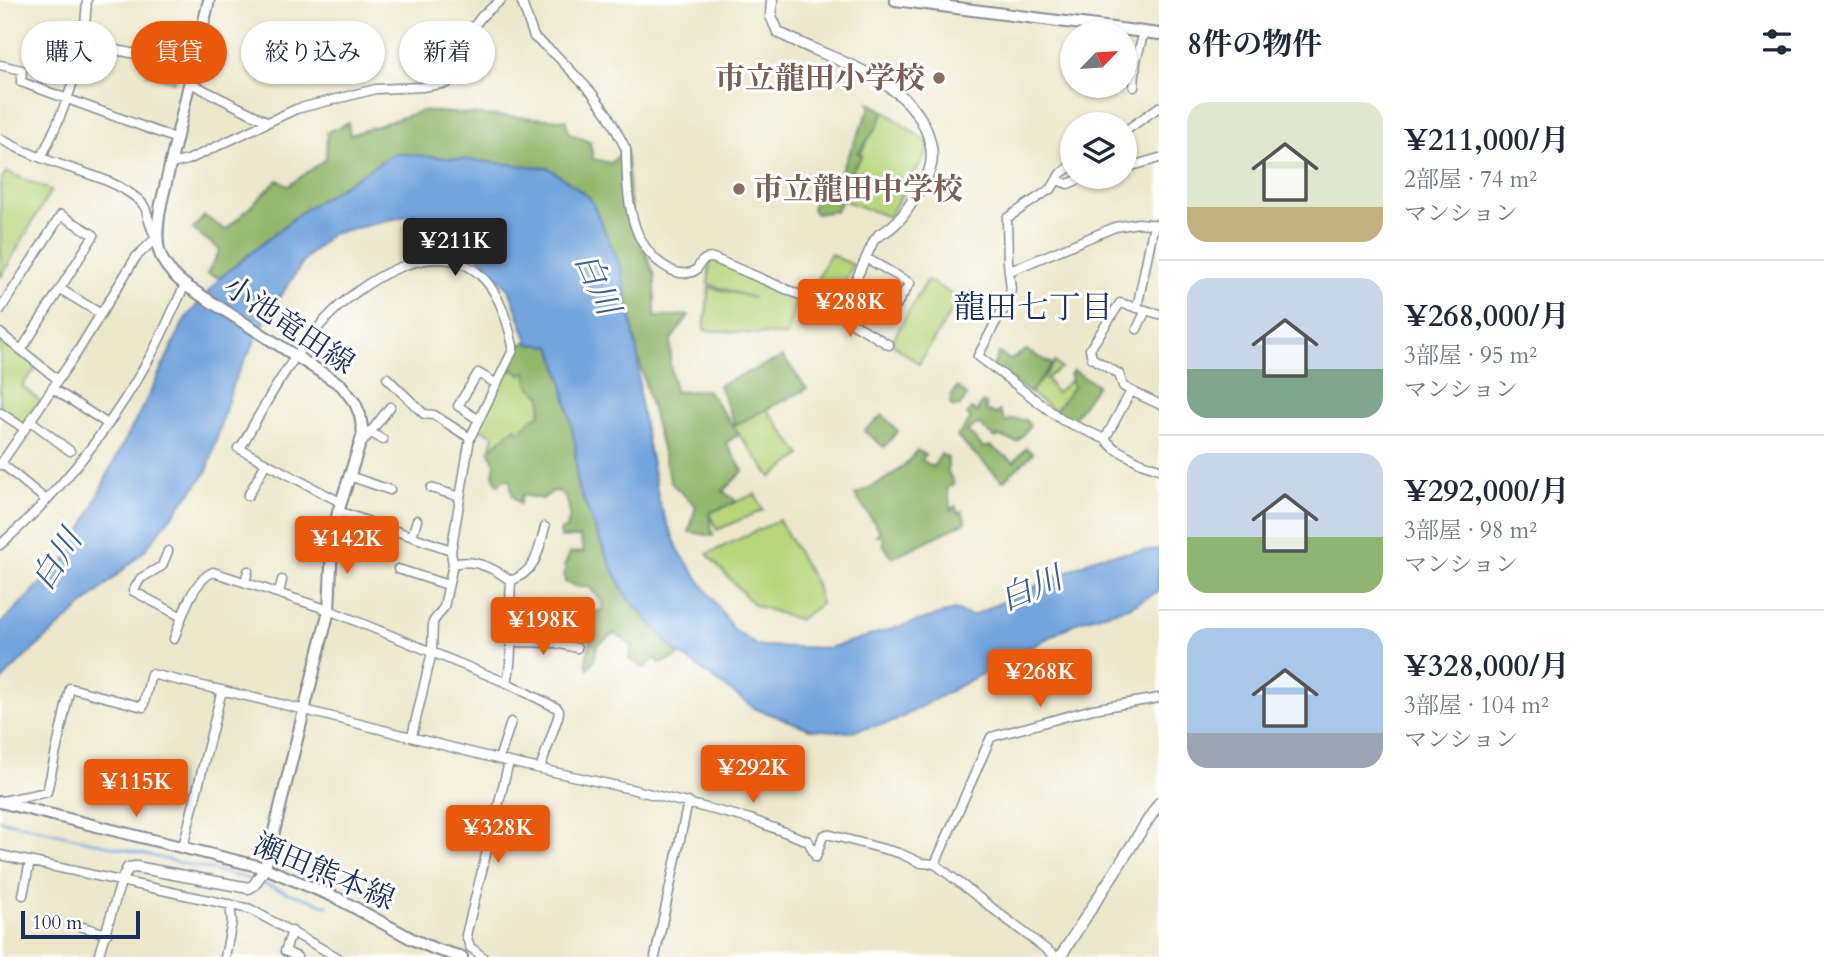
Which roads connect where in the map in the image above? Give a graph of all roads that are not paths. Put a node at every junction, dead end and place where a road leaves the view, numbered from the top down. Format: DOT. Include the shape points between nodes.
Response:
graph roads {
  1 [pos="87,0"];
  2 [pos="209,0"];
  3 [pos="501,0"];
  4 [pos="521,0"];
  5 [pos="772,0"];
  6 [pos="895,0"];
  7 [pos="947,3"];
  8 [pos="86,21"];
  9 [pos="204,21"];
  10 [pos="1144,32"];
  11 [pos="1159,34"];
  12 [pos="1138,53"];
  13 [pos="0,65"];
  14 [pos="73,84"];
  15 [pos="190,84"];
  16 [pos="192,84"];
  17 [pos="68,100"];
  18 [pos="1159,107"];
  19 [pos="268,122"];
  20 [pos="1137,123"];
  21 [pos="0,139"];
  22 [pos="177,139"];
  23 [pos="41,158"];
  24 [pos="1159,158"];
  25 [pos="171,164"];
  26 [pos="1137,164"];
  27 [pos="1060,174"];
  28 [pos="1057,180"];
  29 [pos="1060,181"];
  30 [pos="1156,224"];
  31 [pos="878,235"];
  32 [pos="157,237"];
  33 [pos="866,258"];
  34 [pos="1010,271"];
  35 [pos="185,285"];
  36 [pos="60,289"];
  37 [pos="849,296"];
  38 [pos="838,309"];
  39 [pos="1141,309"];
  40 [pos="0,310"];
  41 [pos="101,314"];
  42 [pos="1159,314"];
  43 [pos="1137,329"];
  44 [pos="0,333"];
  45 [pos="889,345"];
  46 [pos="22,349"];
  47 [pos="298,355"];
  48 [pos="387,378"];
  49 [pos="57,379"];
  50 [pos="497,384"];
  51 [pos="52,388"];
  52 [pos="1131,391"];
  53 [pos="1159,404"];
  54 [pos="390,407"];
  55 [pos="1,413"];
  56 [pos="479,420"];
  57 [pos="108,424"];
  58 [pos="28,425"];
  59 [pos="370,432"];
  60 [pos="470,438"];
  61 [pos="1105,439"];
  62 [pos="383,440"];
  63 [pos="360,446"];
  64 [pos="70,451"];
  65 [pos="266,463"];
  66 [pos="1,464"];
  67 [pos="1159,469"];
  68 [pos="349,476"];
  69 [pos="431,488"];
  70 [pos="390,490"];
  71 [pos="248,496"];
  72 [pos="460,497"];
  73 [pos="46,500"];
  74 [pos="339,507"];
  75 [pos="417,520"];
  76 [pos="545,527"];
  77 [pos="412,537"];
  78 [pos="0,545"];
  79 [pos="451,550"];
  80 [pos="168,551"];
  81 [pos="453,564"];
  82 [pos="398,569"];
  83 [pos="248,570"];
  84 [pos="282,580"];
  85 [pos="511,581"];
  86 [pos="245,582"];
  87 [pos="448,585"];
  88 [pos="279,593"];
  89 [pos="330,610"];
  90 [pos="182,617"];
  91 [pos="174,639"];
  92 [pos="513,642"];
  93 [pos="577,648"];
  94 [pos="432,652"];
  95 [pos="507,683"];
  96 [pos="222,690"];
  97 [pos="1159,698"];
  98 [pos="304,711"];
  99 [pos="511,722"];
  100 [pos="412,736"];
  101 [pos="499,759"];
  102 [pos="509,762"];
  103 [pos="541,769"];
  104 [pos="0,802"];
  105 [pos="688,803"];
  106 [pos="1159,803"];
  107 [pos="183,847"];
  108 [pos="0,855"];
  109 [pos="30,861"];
  110 [pos="935,864"];
  111 [pos="265,868"];
  112 [pos="121,882"];
  113 [pos="23,895"];
  114 [pos="230,904"];
  115 [pos="73,924"];
  116 [pos="292,931"];
  117 [pos="107,934"];
  118 [pos="323,954"];
  119 [pos="99,957"];
  120 [pos="225,957"];
  121 [pos="297,957"];
  122 [pos="337,957"];
  123 [pos="462,957"];
  124 [pos="483,957"];
  125 [pos="655,957"];
  126 [pos="1058,957"];
  1 -- 8 [label="street"];
  2 -- 9 [label="main road, 小池竜田線"];
  3 -- 19 [label="street" via="467,35 458,68 447,83 376,89 296,109"];
  4 -- 38 [label="street" via="534,37 592,93 621,138 632,219 650,257 674,272 689,273 701,261 713,258"];
  5 -- 31 [label="street" via="771,16 778,32 884,83 910,104 927,128 933,152 928,176 898,223"];
  6 -- 7 [label="main road"];
  7 -- 10 [label="main road"];
  10 -- 11 [label="main road"];
  10 -- 12 [label="street"];
  13 -- 17 [label="street" via="22,70 21,82"];
  14 -- 17 [label="street"];
  15 -- 22 [label="main road, 小池竜田線"];
  16 -- 19 [label="street"];
  17 -- 22 [label="street"];
  17 -- 23 [label="street"];
  18 -- 20 [label="street"];
  19 -- 25 [label="street"];
  21 -- 23 [label="street"];
  22 -- 25 [label="main road, 小池竜田線"];
  23 -- 32 [label="street" via="90,172 138,199 147,209 151,231"];
  24 -- 26 [label="street"];
  25 -- 32 [label="main road, 小池竜田線"];
  27 -- 28 [label="street"];
  28 -- 29 [label="street"];
  28 -- 34 [label="street" via="1007,218"];
  30 -- 34 [label="street" via="1115,227"];
  30 -- 39 [label="street"];
  31 -- 33 [label="street"];
  32 -- 35 [label="main road, 小池竜田線" via="165,267"];
  32 -- 41 [label="street" via="138,255"];
  33 -- 37 [label="street"];
  33 -- 37 [label="street" via="910,283 890,315"];
  34 -- 61 [label="street" via="1006,308 978,356 1062,420"];
  35 -- 47 [label="main road, 小池竜田線"];
  35 -- 57 [label="street" via="150,356"];
  36 -- 40 [label="street" via="94,235 61,215"];
  36 -- 41 [label="street"];
  36 -- 46 [label="street"];
  37 -- 38 [label="street"];
  38 -- 45 [label="street" via="841,316"];
  39 -- 42 [label="street"];
  39 -- 43 [label="street"];
  39 -- 52 [label="street" via="1120,303 1090,349 1092,358 1119,374 1123,386"];
  41 -- 49 [label="street"];
  44 -- 46 [label="street"];
  46 -- 49 [label="street"];
  47 -- 50 [label="street" via="327,318 378,278 410,263 443,260 479,274 499,305 513,346"];
  47 -- 63 [label="main road, 小池竜田線" via="348,392 360,415"];
  47 -- 65 [label="street" via="238,448"];
  48 -- 60 [label="street" via="424,414 434,415"];
  49 -- 51 [label="street"];
  50 -- 56 [label="street"];
  50 -- 56 [label="street" via="478,373 458,406"];
  51 -- 57 [label="street"];
  51 -- 58 [label="street"];
  52 -- 53 [label="street"];
  52 -- 61 [label="street"];
  54 -- 59 [label="street"];
  55 -- 58 [label="street"];
  56 -- 60 [label="street"];
  57 -- 73 [label="street"];
  58 -- 64 [label="street"];
  58 -- 66 [label="street"];
  59 -- 62 [label="street"];
  59 -- 63 [label="street"];
  60 -- 72 [label="street"];
  61 -- 67 [label="street"];
  63 -- 68 [label="main road, 小池竜田線"];
  65 -- 71 [label="street"];
  65 -- 74 [label="street"];
  66 -- 73 [label="street"];
  68 -- 70 [label="street"];
  68 -- 74 [label="main road, 小池竜田線"];
  69 -- 72 [label="street"];
  72 -- 79 [label="street"];
  73 -- 78 [label="street"];
  74 -- 77 [label="street"];
  74 -- 89 [label="main road, 小池竜田線" via="332,544"];
  75 -- 77 [label="street"];
  76 -- 85 [label="street" via="530,569"];
  77 -- 79 [label="street"];
  79 -- 81 [label="street"];
  80 -- 90 [label="street" via="162,566 141,579 133,591"];
  81 -- 85 [label="street" via="478,563"];
  81 -- 87 [label="street"];
  82 -- 87 [label="street"];
  83 -- 86 [label="street"];
  84 -- 88 [label="street"];
  85 -- 92 [label="street"];
  86 -- 88 [label="street"];
  86 -- 90 [label="street" via="209,573"];
  87 -- 94 [label="street" via="444,607 433,622"];
  88 -- 89 [label="street"];
  89 -- 94 [label="street"];
  89 -- 98 [label="main road, 小池竜田線"];
  90 -- 91 [label="street"];
  92 -- 93 [label="street"];
  92 -- 95 [label="street"];
  94 -- 95 [label="street"];
  94 -- 100 [label="street"];
  95 -- 103 [label="street" via="559,711"];
  96 -- 98 [label="street"];
  96 -- 104 [label="street" via="151,674 143,707 70,688 47,792"];
  96 -- 107 [label="street"];
  97 -- 110 [label="street" via="1093,709 991,737"];
  98 -- 100 [label="street"];
  98 -- 111 [label="main road, 小池竜田線"];
  99 -- 101 [label="street"];
  100 -- 101 [label="street"];
  101 -- 102 [label="street"];
  102 -- 103 [label="street"];
  102 -- 124 [label="street" via="466,934 470,947"];
  103 -- 105 [label="street"];
  104 -- 107 [label="main road, 瀬田熊本線"];
  105 -- 110 [label="street" via="808,841 816,857 827,834"];
  105 -- 125 [label="street"];
  106 -- 126 [label="street"];
  107 -- 111 [label="main road, 瀬田熊本線"];
  108 -- 109 [label="street"];
  109 -- 112 [label="street"];
  109 -- 113 [label="street"];
  110 -- 126 [label="street"];
  111 -- 112 [label="street" via="249,888 136,867 126,869"];
  111 -- 123 [label="main road, 瀬田熊本線" via="337,898 412,939"];
  112 -- 114 [label="street"];
  112 -- 117 [label="street"];
  114 -- 116 [label="street"];
  114 -- 120 [label="street" via="232,928"];
  115 -- 117 [label="street"];
  116 -- 118 [label="street"];
  116 -- 121 [label="street" via="285,951"];
  117 -- 119 [label="street"];
  118 -- 122 [label="street"];
}
